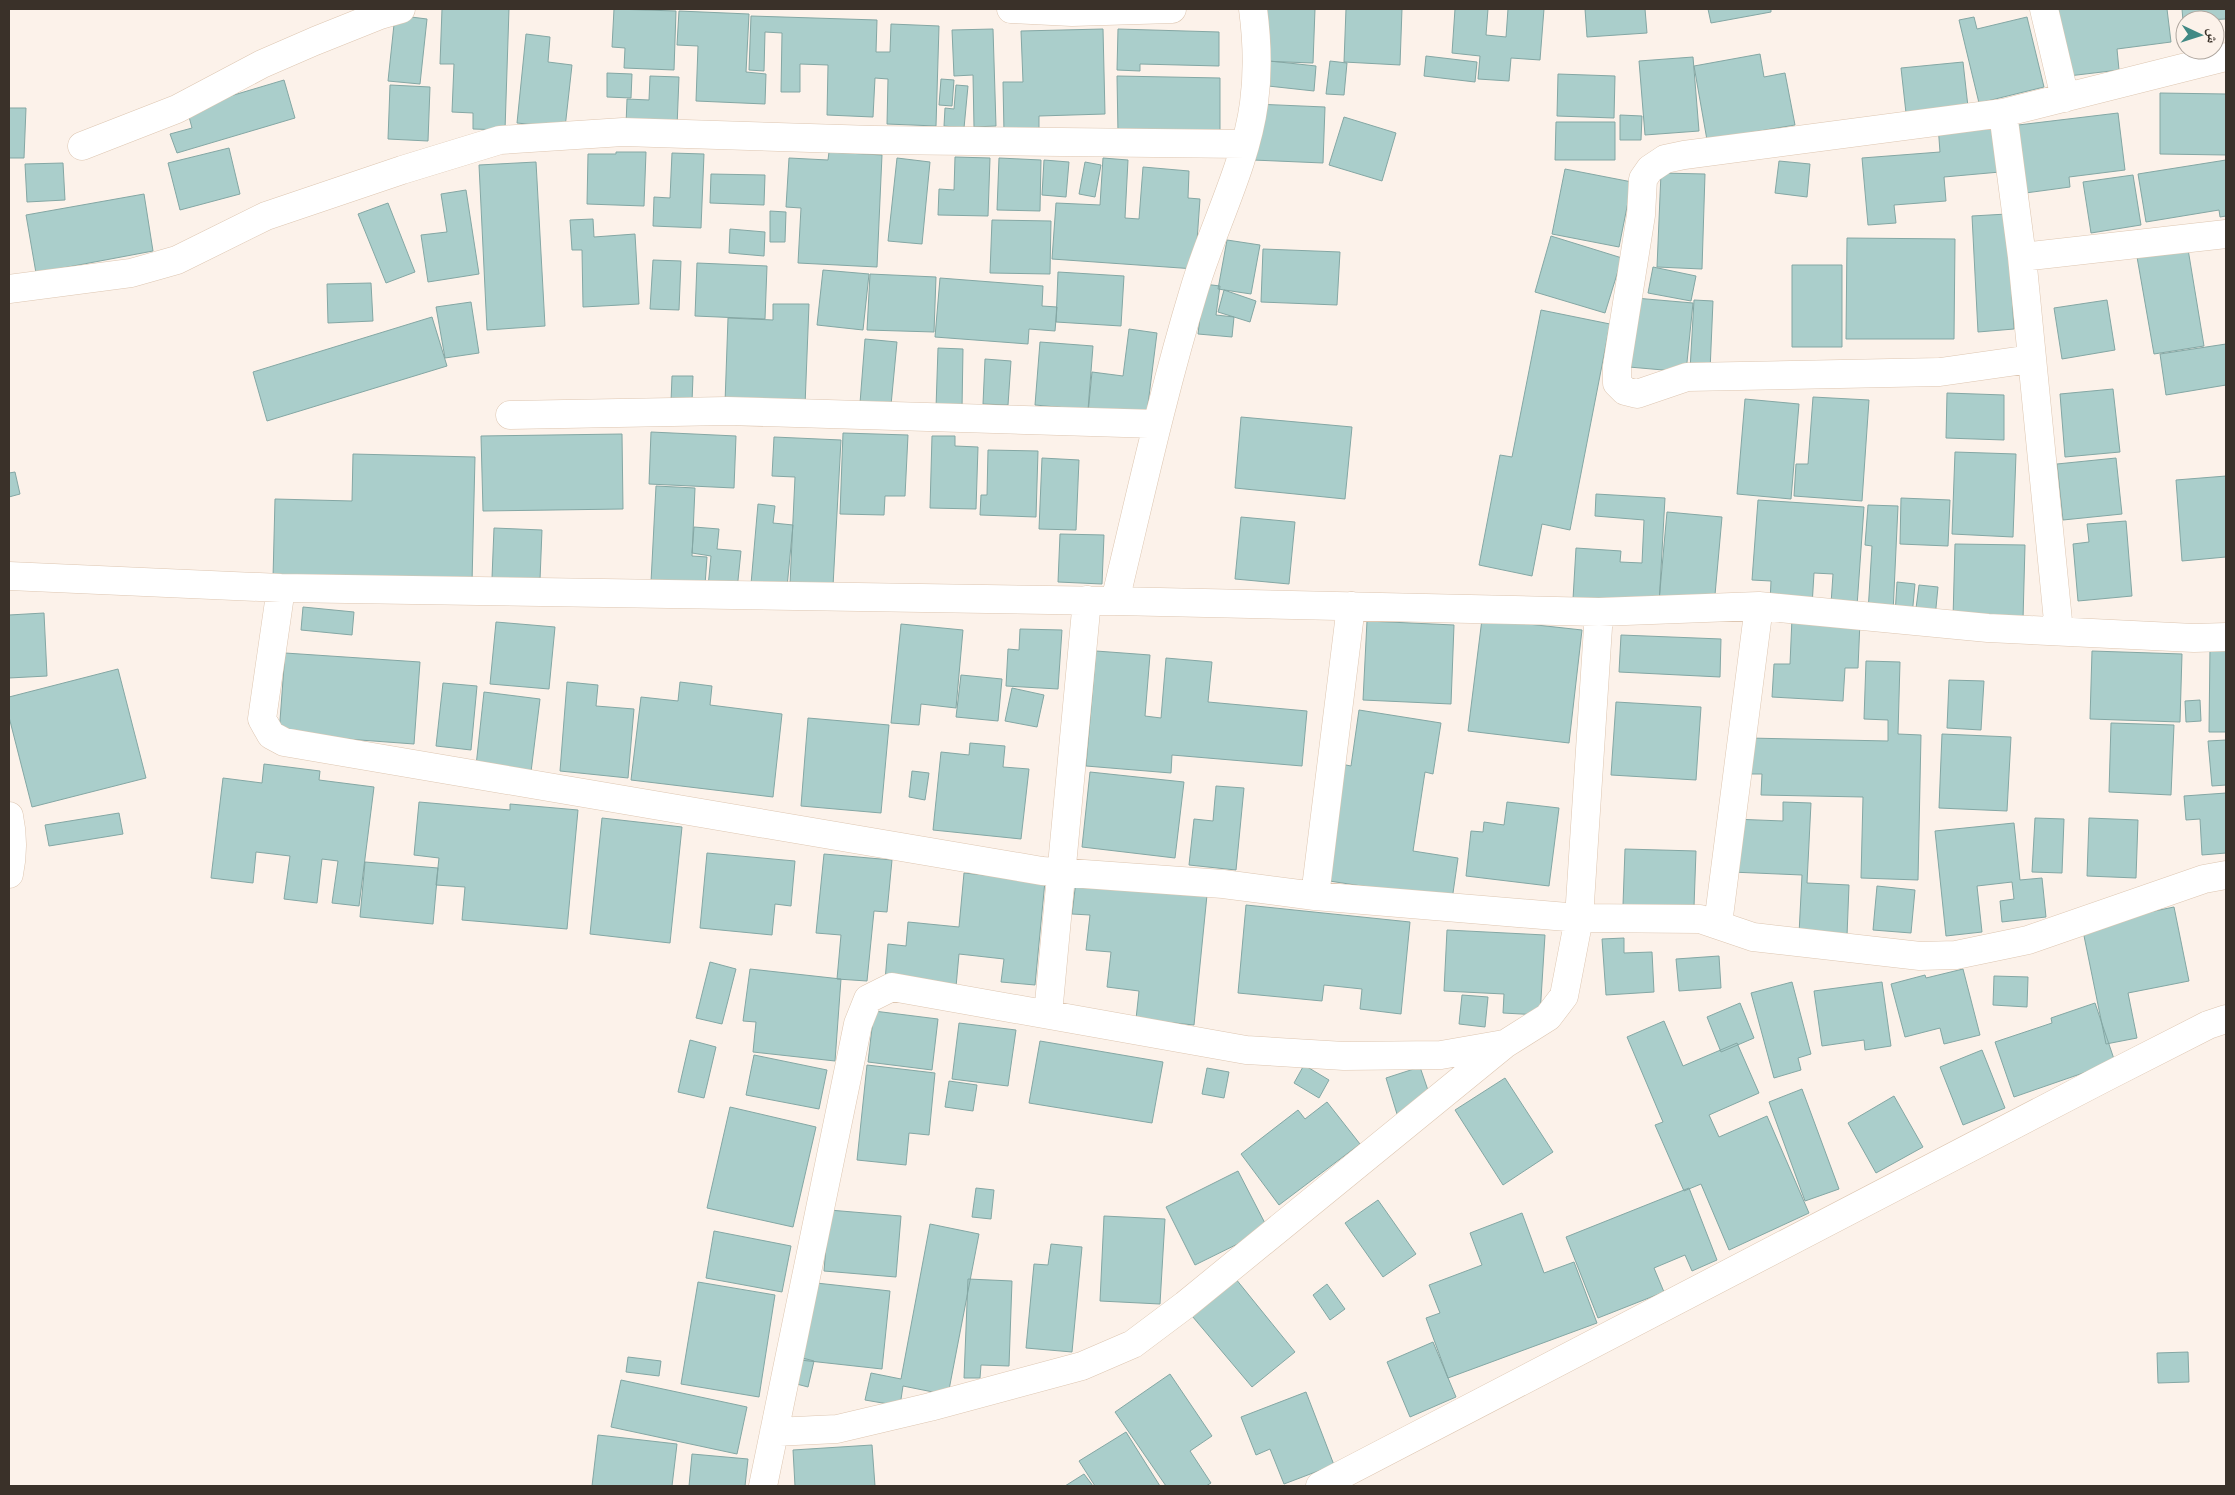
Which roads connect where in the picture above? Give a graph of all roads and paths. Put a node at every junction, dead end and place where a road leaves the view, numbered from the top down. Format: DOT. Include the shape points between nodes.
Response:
graph roads {
  1 [pos="401,9"];
  2 [pos="1011,9"];
  3 [pos="1172,9"];
  4 [pos="1253,9"];
  5 [pos="2044,9"];
  6 [pos="2226,57"];
  7 [pos="2065,98"];
  8 [pos="2003,112"];
  9 [pos="1245,144"];
  10 [pos="82,146"];
  11 [pos="2226,234"];
  12 [pos="2022,257"];
  13 [pos="9,289"];
  14 [pos="2031,358"];
  15 [pos="510,415"];
  16 [pos="1157,424"];
  17 [pos="9,576"];
  18 [pos="281,588"];
  19 [pos="1087,600"];
  20 [pos="1115,601"];
  21 [pos="1351,606"];
  22 [pos="1759,606"];
  23 [pos="1599,612"];
  24 [pos="2059,631"];
  25 [pos="2226,637"];
  26 [pos="9,816"];
  27 [pos="1062,872"];
  28 [pos="9,874"];
  29 [pos="2226,875"];
  30 [pos="1315,896"];
  31 [pos="1578,918"];
  32 [pos="1718,924"];
  33 [pos="1048,1014"];
  34 [pos="2226,1019"];
  35 [pos="1505,1044"];
  36 [pos="774,1432"];
  37 [pos="763,1486"];
  38 [pos="1320,1486"];
  1 -- 10 [label="street" via="315,41 262,64 177,110"];
  2 -- 3 [label="street" via="1072,12"];
  4 -- 9 [label="street" via="1256,32 1254,103"];
  5 -- 7 [label="street"];
  6 -- 7 [label="street"];
  7 -- 8 [label="street"];
  8 -- 12 [label="street"];
  8 -- 14 [label="street" via="1684,155 1665,159 1650,169 1643,179 1641,215 1617,383 1625,391 1637,394 1687,377 1940,372"];
  9 -- 13 [label="street" via="874,140 623,132 500,140 266,216 177,260 130,273"];
  9 -- 16 [label="street" via="1194,288"];
  11 -- 12 [label="street"];
  12 -- 14 [label="street"];
  14 -- 24 [label="street"];
  15 -- 16 [label="street" via="727,411"];
  16 -- 20 [label="street"];
  17 -- 18 [label="street"];
  18 -- 19 [label="street"];
  18 -- 27 [label="street" via="262,719 270,734 284,742"];
  19 -- 20 [label="street"];
  19 -- 27 [label="street"];
  20 -- 21 [label="street"];
  21 -- 23 [label="street"];
  21 -- 30 [label="street"];
  22 -- 23 [label="street"];
  22 -- 24 [label="street" via="1988,628"];
  22 -- 32 [label="street"];
  23 -- 31 [label="street"];
  24 -- 25 [label="street"];
  26 -- 28 [label="street" via="12,860"];
  27 -- 30 [label="street" via="1223,884"];
  27 -- 33 [label="street"];
  29 -- 32 [label="street" via="2204,879 2028,940 1956,955 1920,956 1752,937"];
  30 -- 31 [label="street"];
  31 -- 32 [label="street" via="1700,919"];
  31 -- 35 [label="street" via="1564,996 1548,1017"];
  33 -- 35 [label="street" via="1246,1050 1344,1056 1441,1055"];
  33 -- 36 [label="street" via="892,987 868,999 858,1024"];
  34 -- 38 [label="street" via="2106,1076"];
  35 -- 36 [label="street" via="1133,1344 1082,1366 930,1407 837,1429"];
  36 -- 37 [label="street"];
}
